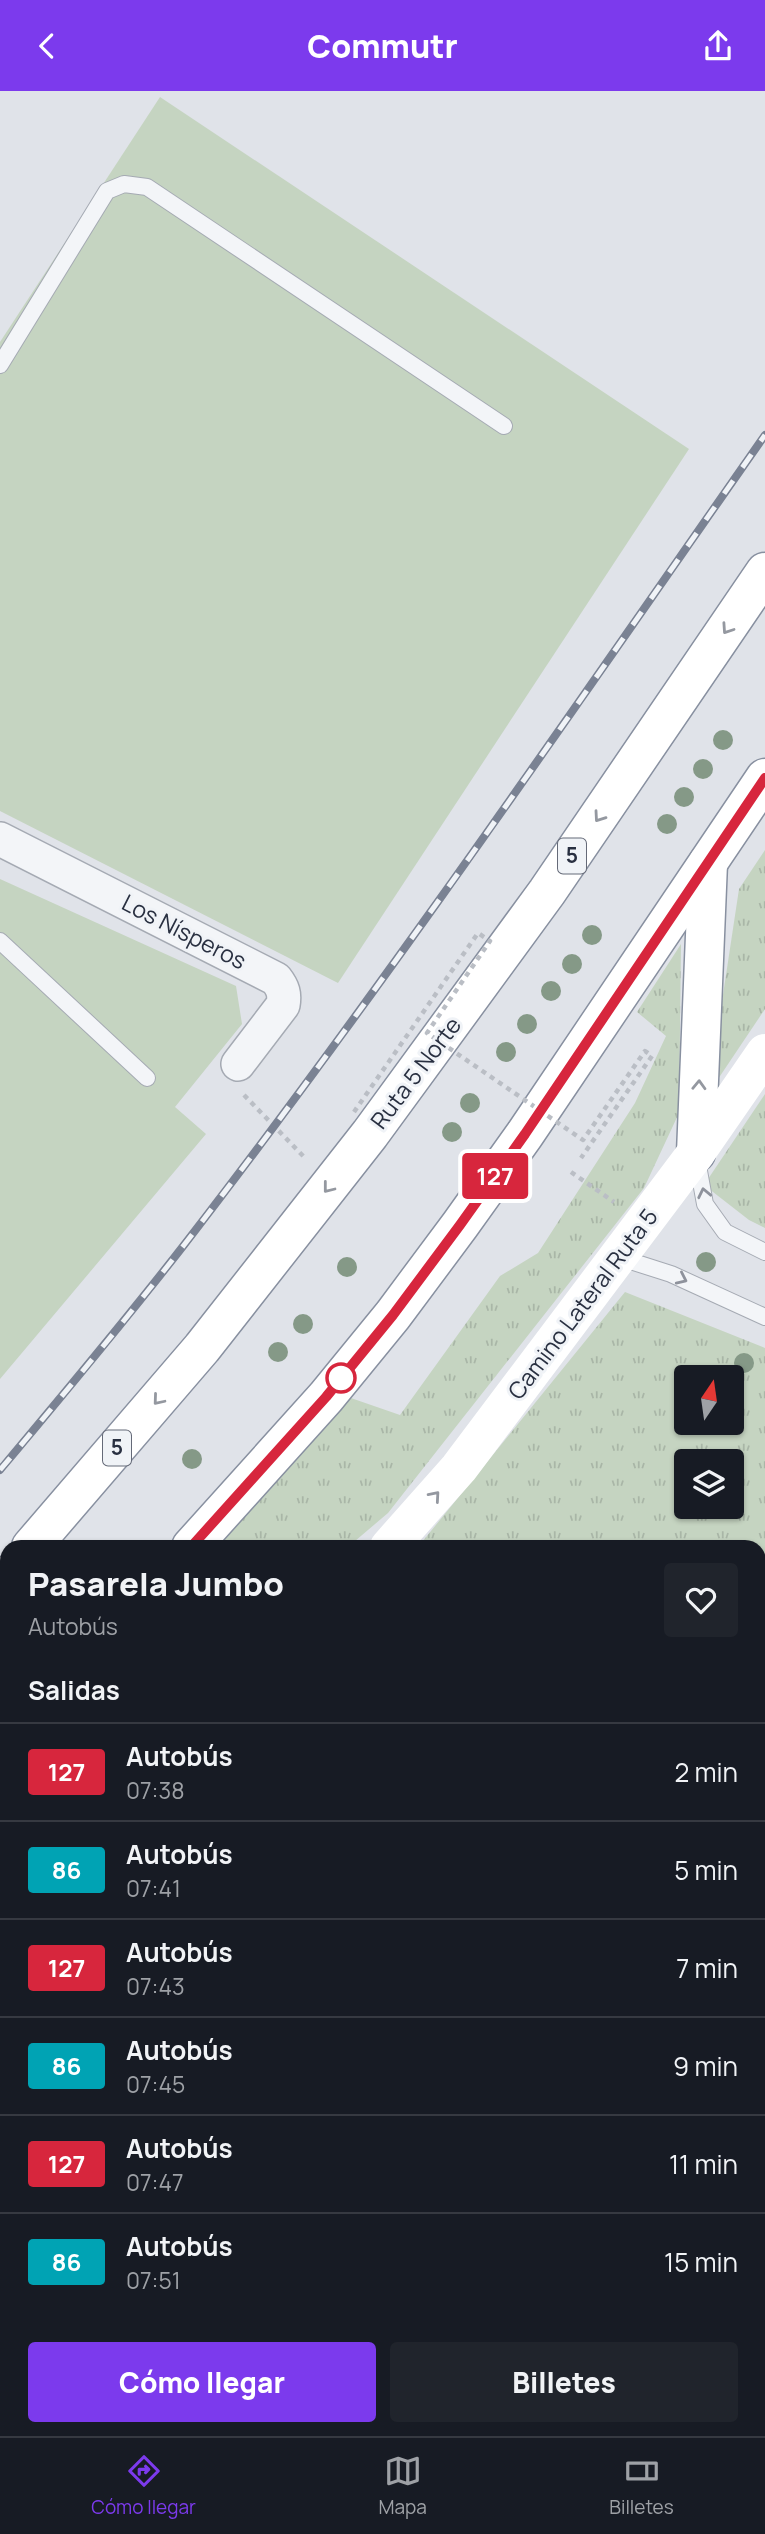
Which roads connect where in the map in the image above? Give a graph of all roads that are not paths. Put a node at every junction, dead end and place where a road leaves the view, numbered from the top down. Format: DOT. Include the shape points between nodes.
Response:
graph roads {
  1 [pos="0,365"];
  2 [pos="504,426"];
  3 [pos="765,572"];
  4 [pos="765,778"];
  5 [pos="0,839"];
  6 [pos="708,863"];
  7 [pos="0,941"];
  8 [pos="765,1053"];
  9 [pos="238,1064"];
  10 [pos="147,1077"];
  11 [pos="696,1153"];
  12 [pos="765,1252"];
  13 [pos="618,1257"];
  14 [pos="765,1317"];
  15 [pos="37,1540"];
  16 [pos="197,1540"];
  17 [pos="395,1540"];
  1 -- 2 [label="lane" via="107,191 124,184 147,187"];
  3 -- 15 [label="main road, Ruta 5 Norte / 5, one-way" via="547,892 370,1134 202,1348"];
  4 -- 6 [label="main road"];
  5 -- 9 [label="street, Los Nísperos" via="276,979 285,995 283,1005"];
  11 -- 6 [label="main road, one-way"];
  6 -- 16 [label="main road" via="427,1270 326,1397"];
  7 -- 10 [label="lane"];
  8 -- 11 [label="main road, Camino Lateral Ruta 5"];
  12 -- 11 [label="lane, one-way" via="725,1232 705,1203"];
  11 -- 13 [label="main road, Camino Lateral Ruta 5"];
  13 -- 14 [label="lane, one-way" via="671,1274"];
  17 -- 13 [label="main road, Camino Lateral Ruta 5, one-way" via="459,1468"];
}
